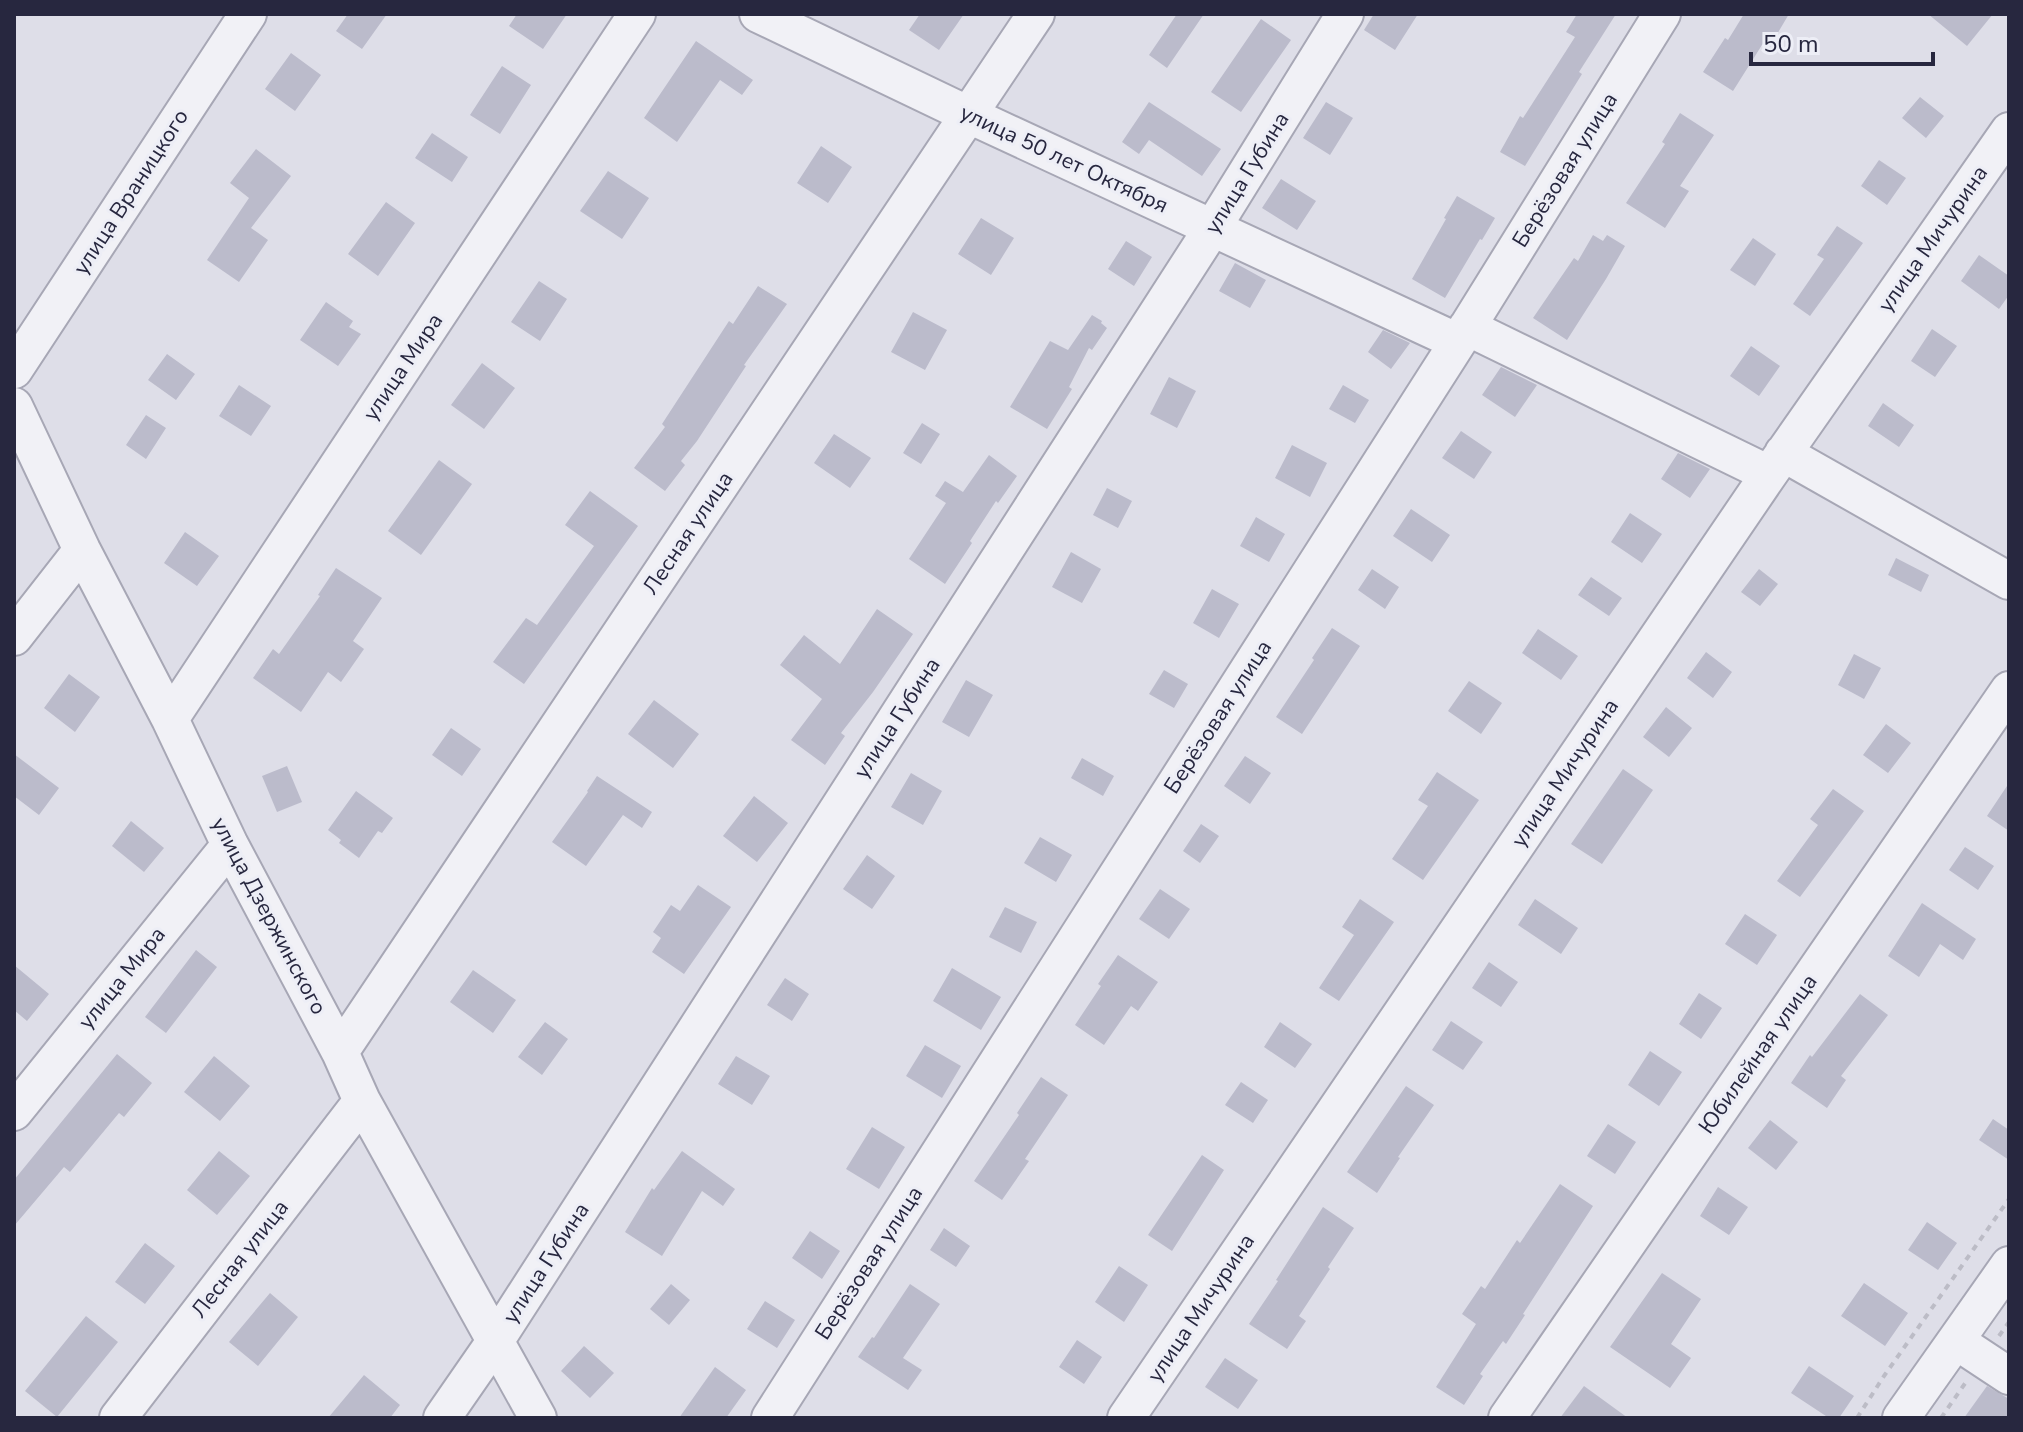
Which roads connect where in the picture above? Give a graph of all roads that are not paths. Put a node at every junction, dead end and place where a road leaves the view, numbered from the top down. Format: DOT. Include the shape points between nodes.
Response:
graph roads {
  1 [pos="248,14"];
  2 [pos="637,14"];
  3 [pos="758,14"];
  4 [pos="1036,14"];
  5 [pos="1345,14"];
  6 [pos="1662,14"];
  7 [pos="969,115"];
  8 [pos="2009,131"];
  9 [pos="1213,227"];
  10 [pos="1463,335"];
  11 [pos="14,370"];
  12 [pos="14,406"];
  13 [pos="1776,464"];
  14 [pos="82,550"];
  15 [pos="2009,581"];
  16 [pos="14,637"];
  17 [pos="2009,690"];
  18 [pos="170,719"];
  19 [pos="230,845"];
  20 [pos="340,1052"];
  21 [pos="362,1101"];
  22 [pos="14,1112"];
  23 [pos="2009,1265"];
  24 [pos="496,1340"];
  25 [pos="1956,1341"];
  26 [pos="2009,1376"];
  27 [pos="118,1418"];
  28 [pos="442,1418"];
  29 [pos="538,1418"];
  30 [pos="770,1418"];
  31 [pos="1126,1418"];
  32 [pos="1507,1418"];
  33 [pos="1901,1418"];
  1 -- 11 [label="street, улица Враницкого"];
  2 -- 18 [label="street, улица Мира"];
  3 -- 7 [label="street, улица 50 лет Октября"];
  4 -- 7 [label="street, Лесная улица"];
  5 -- 9 [label="street, улица Губина"];
  6 -- 10 [label="street, Берёзовая улица"];
  7 -- 9 [label="street, улица 50 лет Октября"];
  7 -- 20 [label="street, Лесная улица"];
  8 -- 13 [label="street, улица Мичурина"];
  9 -- 10 [label="street, улица 50 лет Октября"];
  9 -- 24 [label="street, улица Губина"];
  10 -- 13 [label="street, улица 50 лет Октября"];
  10 -- 30 [label="street, Берёзовая улица"];
  12 -- 14 [label="street, улица Дзержинского"];
  13 -- 15 [label="street, улица 50 лет Октября"];
  13 -- 31 [label="street, улица Мичурина"];
  14 -- 16 [label="street"];
  14 -- 18 [label="street, улица Дзержинского"];
  17 -- 32 [label="street, Юбилейная улица"];
  18 -- 19 [label="street, улица Дзержинского"];
  19 -- 20 [label="street, улица Дзержинского"];
  19 -- 22 [label="street, улица Мира"];
  20 -- 21 [label="street, улица Дзержинского"];
  21 -- 24 [label="street, улица Дзержинского"];
  21 -- 27 [label="street, Лесная улица"];
  23 -- 25 [label="street"];
  24 -- 28 [label="street, улица Губина"];
  24 -- 29 [label="street, улица Дзержинского"];
  25 -- 26 [label="street"];
  25 -- 33 [label="street"];
}
